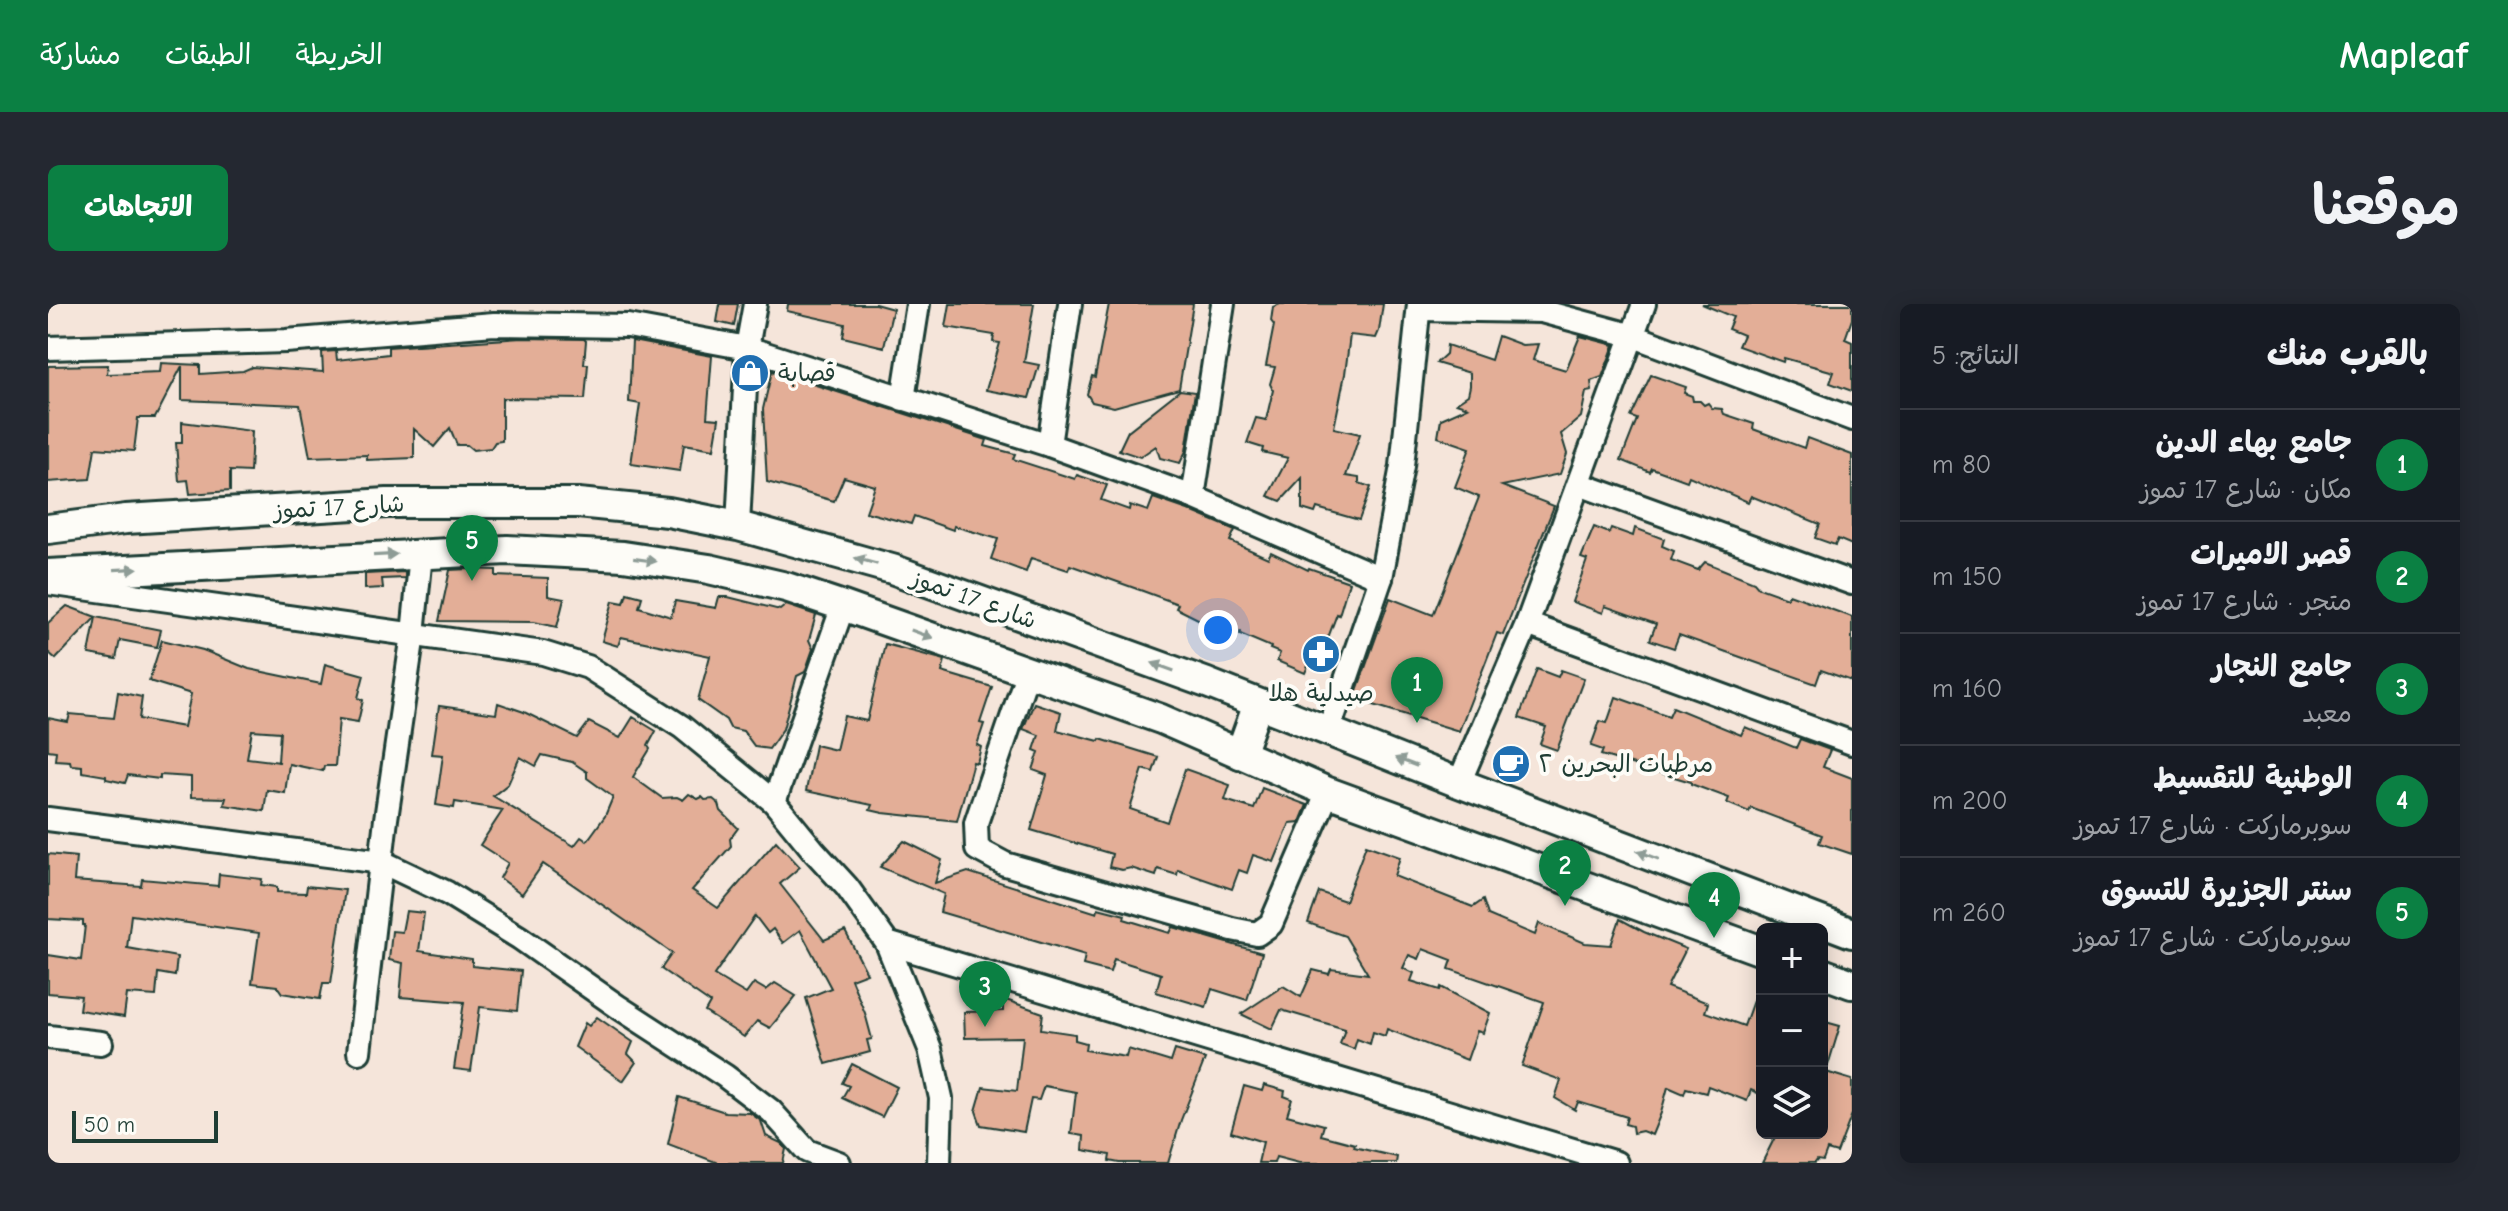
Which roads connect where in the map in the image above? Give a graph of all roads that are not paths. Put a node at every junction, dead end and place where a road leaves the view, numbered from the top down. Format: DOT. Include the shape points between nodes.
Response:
graph roads {
  1 [pos="755,304"];
  2 [pos="918,304"];
  3 [pos="1070,304"];
  4 [pos="1223,304"];
  5 [pos="1644,304"];
  6 [pos="1419,307"];
  7 [pos="1634,336"];
  8 [pos="48,348"];
  9 [pos="747,348"];
  10 [pos="903,399"];
  11 [pos="1852,419"];
  12 [pos="1049,445"];
  13 [pos="1579,484"];
  14 [pos="1193,497"];
  15 [pos="738,526"];
  16 [pos="48,529"];
  17 [pos="421,554"];
  18 [pos="48,574"];
  19 [pos="1381,578"];
  20 [pos="48,583"];
  21 [pos="1852,583"];
  22 [pos="843,606"];
  23 [pos="1527,624"];
  24 [pos="413,634"];
  25 [pos="1028,671"];
  26 [pos="1258,704"];
  27 [pos="1328,732"];
  28 [pos="1852,743"];
  29 [pos="1240,754"];
  30 [pos="1459,783"];
  31 [pos="1328,792"];
  32 [pos="774,802"];
  33 [pos="48,819"];
  34 [pos="382,862"];
  35 [pos="1852,933"];
  36 [pos="887,943"];
  37 [pos="1756,949"];
  38 [pos="1828,975"];
  39 [pos="1852,984"];
  40 [pos="48,1037"];
  41 [pos="101,1043"];
  42 [pos="359,1052"];
  43 [pos="839,1163"];
  44 [pos="939,1163"];
  45 [pos="1616,1163"];
  1 -- 9 [label="street"];
  2 -- 10 [label="street"];
  3 -- 12 [label="street"];
  4 -- 14 [label="street"];
  5 -- 7 [label="street"];
  6 -- 7 [label="street" via="1541,311"];
  6 -- 19 [label="street" via="1402,466"];
  7 -- 11 [label="street"];
  7 -- 13 [label="street"];
  8 -- 9 [label="street" via="286,341 494,324 628,326"];
  9 -- 10 [label="street"];
  9 -- 15 [label="street"];
  10 -- 12 [label="street"];
  12 -- 14 [label="street"];
  13 -- 21 [label="street"];
  13 -- 23 [label="street"];
  14 -- 19 [label="street"];
  15 -- 16 [label="main road, شارع 17 تموز" via="578,503 387,503 126,519"];
  26 -- 15 [label="main road, شارع 17 تموز, one-way" via="892,569"];
  18 -- 17 [label="main road, شارع 17 تموز, one-way"];
  17 -- 22 [label="main road, شارع 17 تموز, one-way" via="507,550 623,556 709,569"];
  17 -- 24 [label="street"];
  19 -- 27 [label="street"];
  20 -- 24 [label="street"];
  22 -- 25 [label="main road, شارع 17 تموز, one-way"];
  22 -- 32 [label="street"];
  23 -- 28 [label="street"];
  23 -- 30 [label="street"];
  24 -- 32 [label="street" via="543,653 588,667 682,727"];
  24 -- 34 [label="street"];
  25 -- 29 [label="main road, شارع 17 تموز"];
  25 -- 31 [label="street" via="976,823 977,849 1005,864 1257,934 1271,924"];
  26 -- 27 [label="main road, شارع 17 تموز"];
  26 -- 29 [label="main road"];
  30 -- 27 [label="main road, شارع 17 تموز, one-way"];
  29 -- 31 [label="main road, شارع 17 تموز"];
  35 -- 30 [label="main road, شارع 17 تموز, one-way"];
  31 -- 37 [label="main road, شارع 17 تموز"];
  32 -- 36 [label="street"];
  33 -- 34 [label="street"];
  34 -- 42 [label="street"];
  34 -- 43 [label="street" via="447,893 520,938 725,1076 771,1111 807,1151"];
  36 -- 44 [label="street" via="930,1049 941,1098"];
  36 -- 45 [label="street"];
  38 -- 39 [label="main road"];
  40 -- 41 [label="street"];
}
